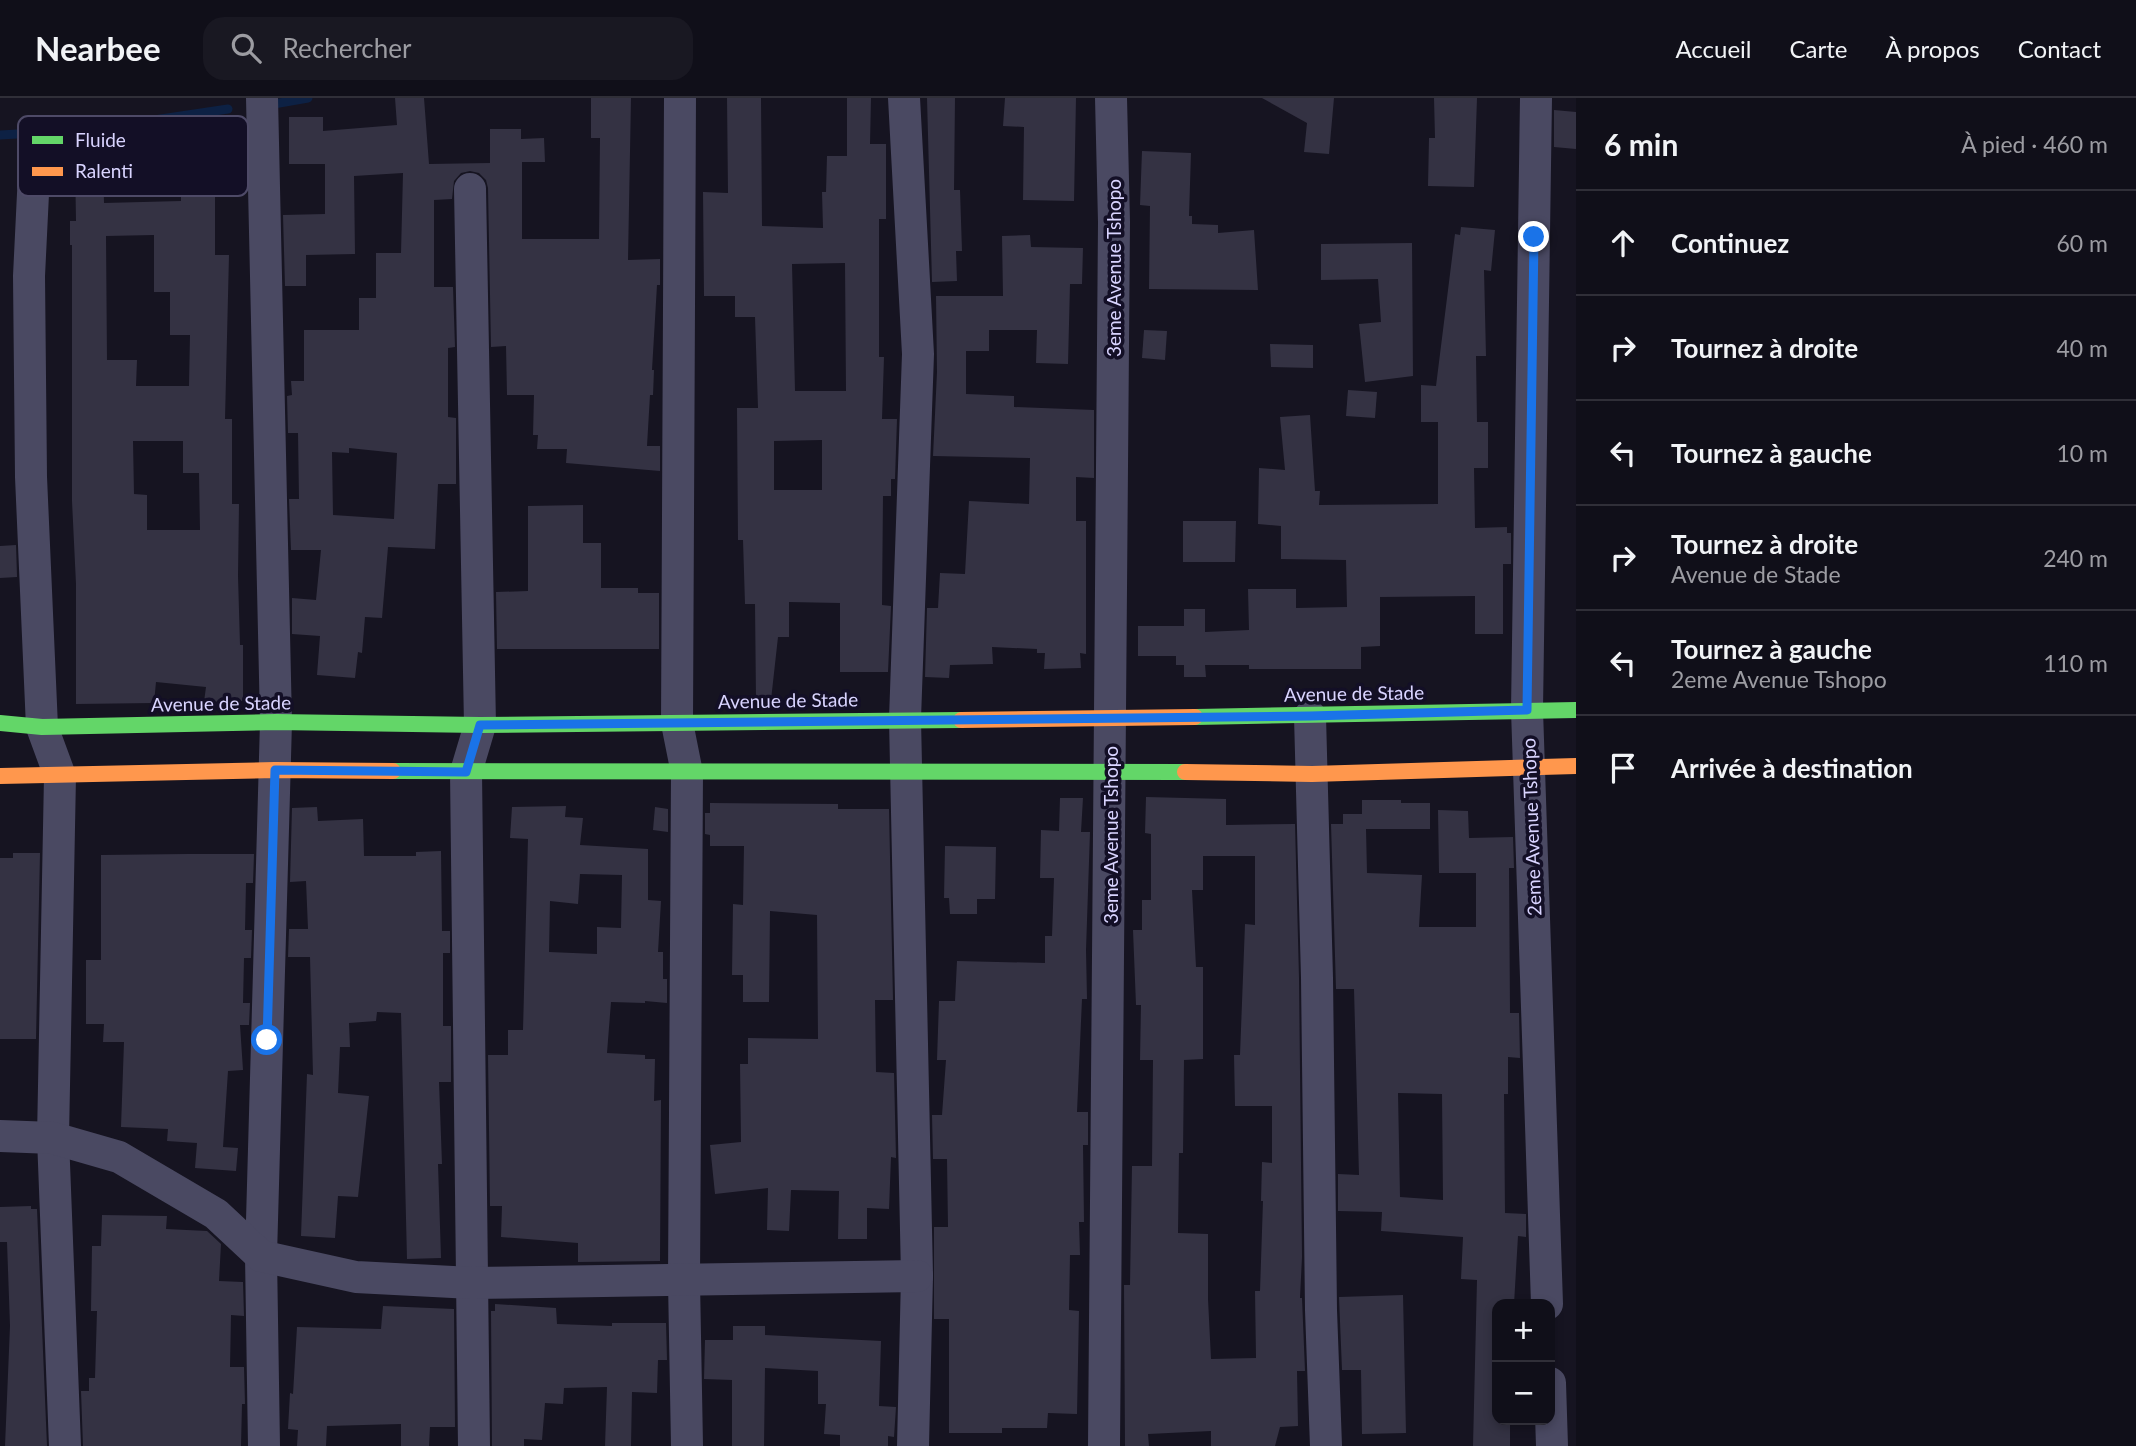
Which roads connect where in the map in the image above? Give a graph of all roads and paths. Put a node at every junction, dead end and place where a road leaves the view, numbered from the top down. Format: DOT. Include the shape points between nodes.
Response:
graph roads {
  1 [pos="262,98"];
  2 [pos="680,98"];
  3 [pos="904,98"];
  4 [pos="1111,98"];
  5 [pos="1536,98"];
  6 [pos="470,189"];
  7 [pos="33,196"];
  8 [pos="1527,710"];
  9 [pos="1576,710"];
  10 [pos="1310,716"];
  11 [pos="1111,718"];
  12 [pos="905,719"];
  13 [pos="276,722"];
  14 [pos="0,723"];
  15 [pos="677,723"];
  16 [pos="480,725"];
  17 [pos="42,727"];
  18 [pos="1576,766"];
  19 [pos="1528,767"];
  20 [pos="275,770"];
  21 [pos="906,771"];
  22 [pos="1110,771"];
  23 [pos="466,772"];
  24 [pos="687,773"];
  25 [pos="1312,774"];
  26 [pos="0,776"];
  27 [pos="60,776"];
  28 [pos="0,1136"];
  29 [pos="53,1138"];
  30 [pos="261,1256"];
  31 [pos="917,1276"];
  32 [pos="684,1281"];
  33 [pos="472,1283"];
  34 [pos="1547,1299"];
  35 [pos="1551,1425"];
  36 [pos="65,1446"];
  37 [pos="264,1446"];
  38 [pos="474,1446"];
  39 [pos="687,1446"];
  40 [pos="913,1446"];
  41 [pos="1104,1446"];
  42 [pos="1326,1446"];
  43 [pos="1552,1446"];
  1 -- 13 [label="street"];
  2 -- 15 [label="street"];
  3 -- 12 [label="street" via="918,354"];
  4 -- 11 [label="street, 3eme Avenue Tshopo"];
  5 -- 8 [label="street, 2eme Avenue Tshopo"];
  6 -- 16 [label="street"];
  7 -- 17 [label="street" via="31,477"];
  8 -- 9 [label="street, Avenue de Stade"];
  8 -- 10 [label="street, Avenue de Stade"];
  8 -- 19 [label="street, 2eme Avenue Tshopo"];
  10 -- 11 [label="street, Avenue de Stade"];
  10 -- 25 [label="street"];
  11 -- 12 [label="street, Avenue de Stade"];
  11 -- 22 [label="street, 3eme Avenue Tshopo"];
  12 -- 15 [label="street, Avenue de Stade"];
  12 -- 21 [label="street"];
  13 -- 16 [label="street, Avenue de Stade"];
  13 -- 17 [label="street, Avenue de Stade"];
  13 -- 20 [label="street"];
  14 -- 17 [label="street, Avenue de Stade"];
  15 -- 16 [label="street, Avenue de Stade"];
  15 -- 24 [label="street"];
  16 -- 23 [label="street"];
  17 -- 27 [label="street"];
  18 -- 19 [label="street"];
  19 -- 25 [label="street"];
  19 -- 34 [label="street, 2eme Avenue Tshopo"];
  20 -- 23 [label="street"];
  20 -- 27 [label="street"];
  20 -- 30 [label="street"];
  21 -- 22 [label="street"];
  21 -- 24 [label="street"];
  21 -- 31 [label="street"];
  22 -- 25 [label="street"];
  22 -- 41 [label="street, 3eme Avenue Tshopo"];
  23 -- 24 [label="street"];
  23 -- 33 [label="street"];
  24 -- 32 [label="street"];
  25 -- 42 [label="street"];
  26 -- 27 [label="street"];
  27 -- 29 [label="street"];
  28 -- 29 [label="street"];
  29 -- 30 [label="street" via="119,1157 216,1214"];
  29 -- 36 [label="street"];
  30 -- 33 [label="street" via="356,1276"];
  30 -- 37 [label="street"];
  31 -- 32 [label="street"];
  31 -- 40 [label="street"];
  32 -- 33 [label="street"];
  32 -- 39 [label="street"];
  33 -- 38 [label="street"];
  35 -- 43 [label="street"];
}
